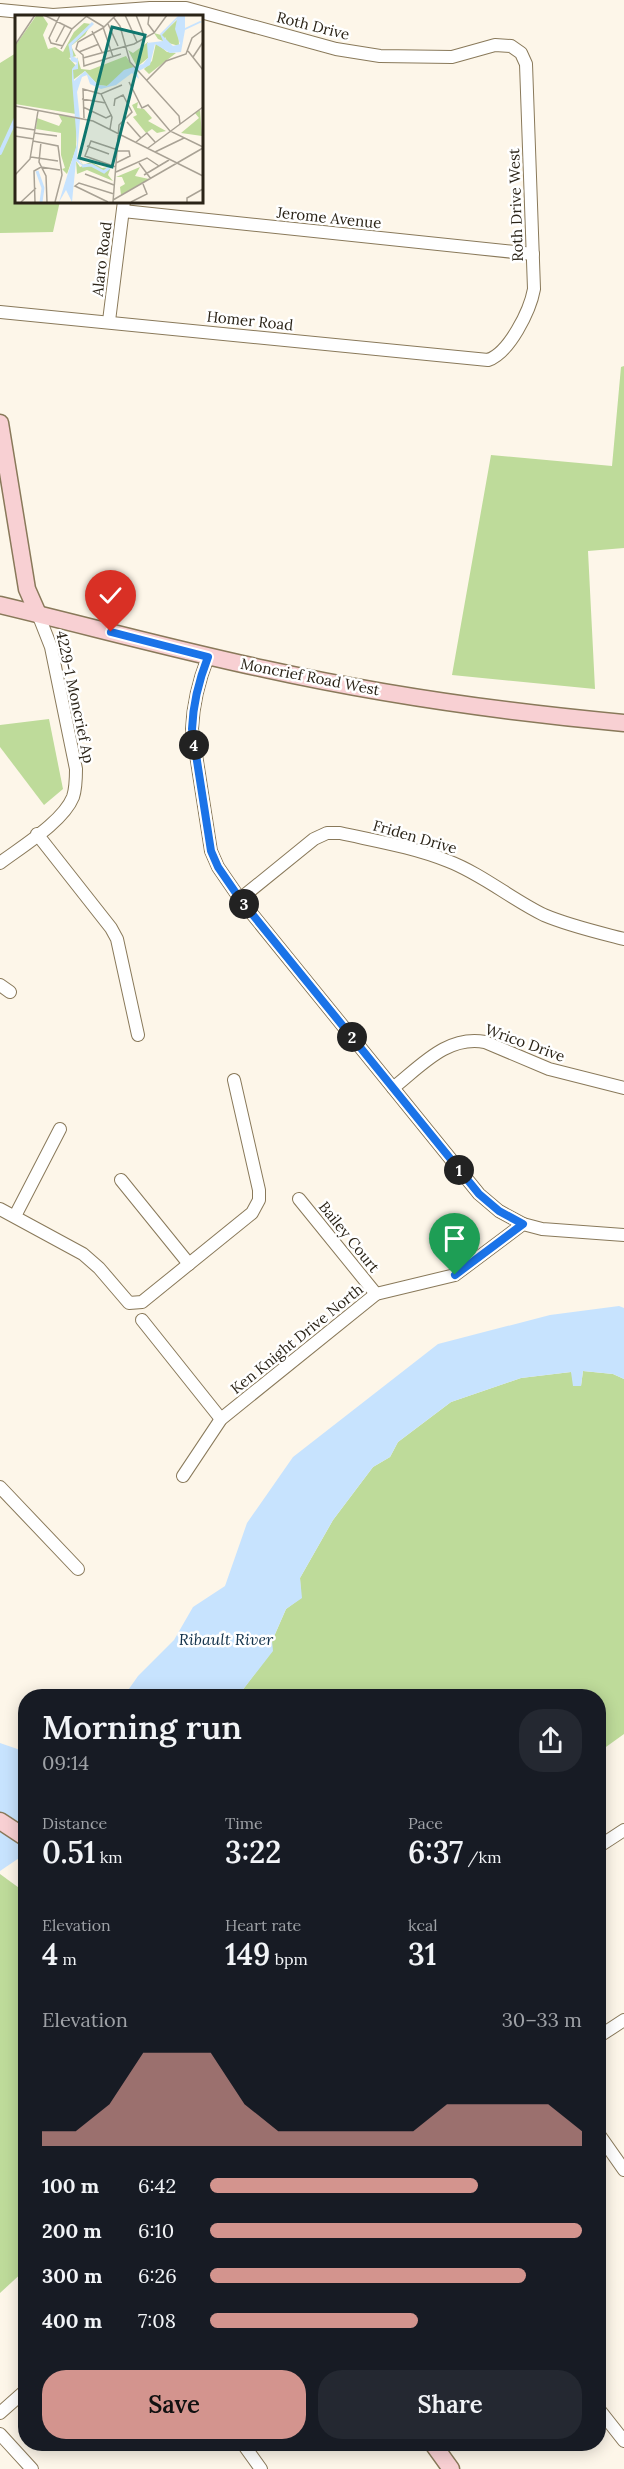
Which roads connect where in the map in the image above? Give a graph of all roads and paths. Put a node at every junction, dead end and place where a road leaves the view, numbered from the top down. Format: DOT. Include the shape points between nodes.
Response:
graph roads {
  1 [pos="0,9"];
  2 [pos="167,12"];
  3 [pos="511,46"];
  4 [pos="124,206"];
  5 [pos="533,254"];
  6 [pos="0,312"];
  7 [pos="110,321"];
  8 [pos="496,358"];
  9 [pos="0,423"];
  10 [pos="0,605"];
  11 [pos="38,614"];
  12 [pos="208,657"];
  13 [pos="624,723"];
  14 [pos="37,834"];
  15 [pos="0,863"];
  16 [pos="240,899"];
  17 [pos="624,939"];
  18 [pos="138,1035"];
  19 [pos="234,1080"];
  20 [pos="393,1088"];
  21 [pos="624,1088"];
  22 [pos="60,1129"];
  23 [pos="121,1180"];
  24 [pos="299,1199"];
  25 [pos="0,1209"];
  26 [pos="15,1216"];
  27 [pos="523,1224"];
  28 [pos="624,1235"];
  29 [pos="189,1264"];
  30 [pos="376,1294"];
  31 [pos="142,1320"];
  32 [pos="221,1419"];
  33 [pos="183,1476"];
  34 [pos="0,1487"];
  35 [pos="78,1569"];
  36 [pos="0,1821"];
  37 [pos="624,1830"];
  38 [pos="18,1833"];
  39 [pos="606,1842"];
  40 [pos="624,2020"];
  41 [pos="606,2032"];
  42 [pos="606,2144"];
  43 [pos="624,2170"];
  44 [pos="18,2397"];
  45 [pos="0,2413"];
  46 [pos="606,2418"];
  47 [pos="0,2434"];
  48 [pos="624,2441"];
  49 [pos="248,2451"];
  50 [pos="438,2451"];
  51 [pos="32,2469"];
  52 [pos="261,2469"];
  53 [pos="451,2469"];
  1 -- 2 [label="street, Roth Drive" via="53,15"];
  2 -- 3 [label="street, Roth Drive" via="186,8 336,49 380,56 452,57 495,45"];
  3 -- 5 [label="street, Roth Drive West" via="526,64"];
  4 -- 5 [label="street, Jerome Avenue"];
  4 -- 7 [label="street, Alaro Road"];
  5 -- 8 [label="street, Roth Drive West" via="532,305"];
  6 -- 7 [label="street, Homer Road"];
  7 -- 8 [label="street, Homer Road"];
  9 -- 11 [label="main road" via="27,589"];
  10 -- 11 [label="main road, Moncrief Road West"];
  11 -- 12 [label="main road, Moncrief Road West"];
  11 -- 14 [label="street, 4229-1 Moncrief Ap" via="51,646 76,769 76,787 64,812"];
  12 -- 13 [label="main road, Moncrief Road West" via="370,690"];
  12 -- 16 [label="street" via="192,714 194,747 211,851"];
  14 -- 15 [label="street, 4229-1 Moncrief Ap"];
  14 -- 18 [label="street" via="117,939"];
  16 -- 17 [label="street, Friden Drive" via="314,839 340,832 449,861 544,914"];
  16 -- 20 [label="street"];
  19 -- 29 [label="street" via="259,1200 252,1213"];
  20 -- 21 [label="street, Wrico Drive" via="445,1047 475,1040 549,1069"];
  20 -- 27 [label="street" via="479,1194"];
  22 -- 26 [label="street"];
  23 -- 29 [label="street"];
  24 -- 30 [label="street, Bailey Court"];
  25 -- 26 [label="street"];
  26 -- 29 [label="street" via="83,1254 134,1304 142,1302"];
  27 -- 28 [label="street" via="542,1230"];
  27 -- 30 [label="street, Ken Knight Drive North" via="455,1275"];
  30 -- 32 [label="street, Ken Knight Drive North"];
  31 -- 32 [label="street"];
  32 -- 33 [label="street, Ken Knight Drive North"];
  34 -- 35 [label="street"];
  36 -- 38 [label="main road"];
  37 -- 39 [label="street"];
  40 -- 41 [label="street"];
  42 -- 43 [label="street"];
  44 -- 45 [label="street"];
  46 -- 48 [label="street"];
  47 -- 51 [label="street"];
  49 -- 52 [label="street"];
  50 -- 53 [label="main road"];
}
